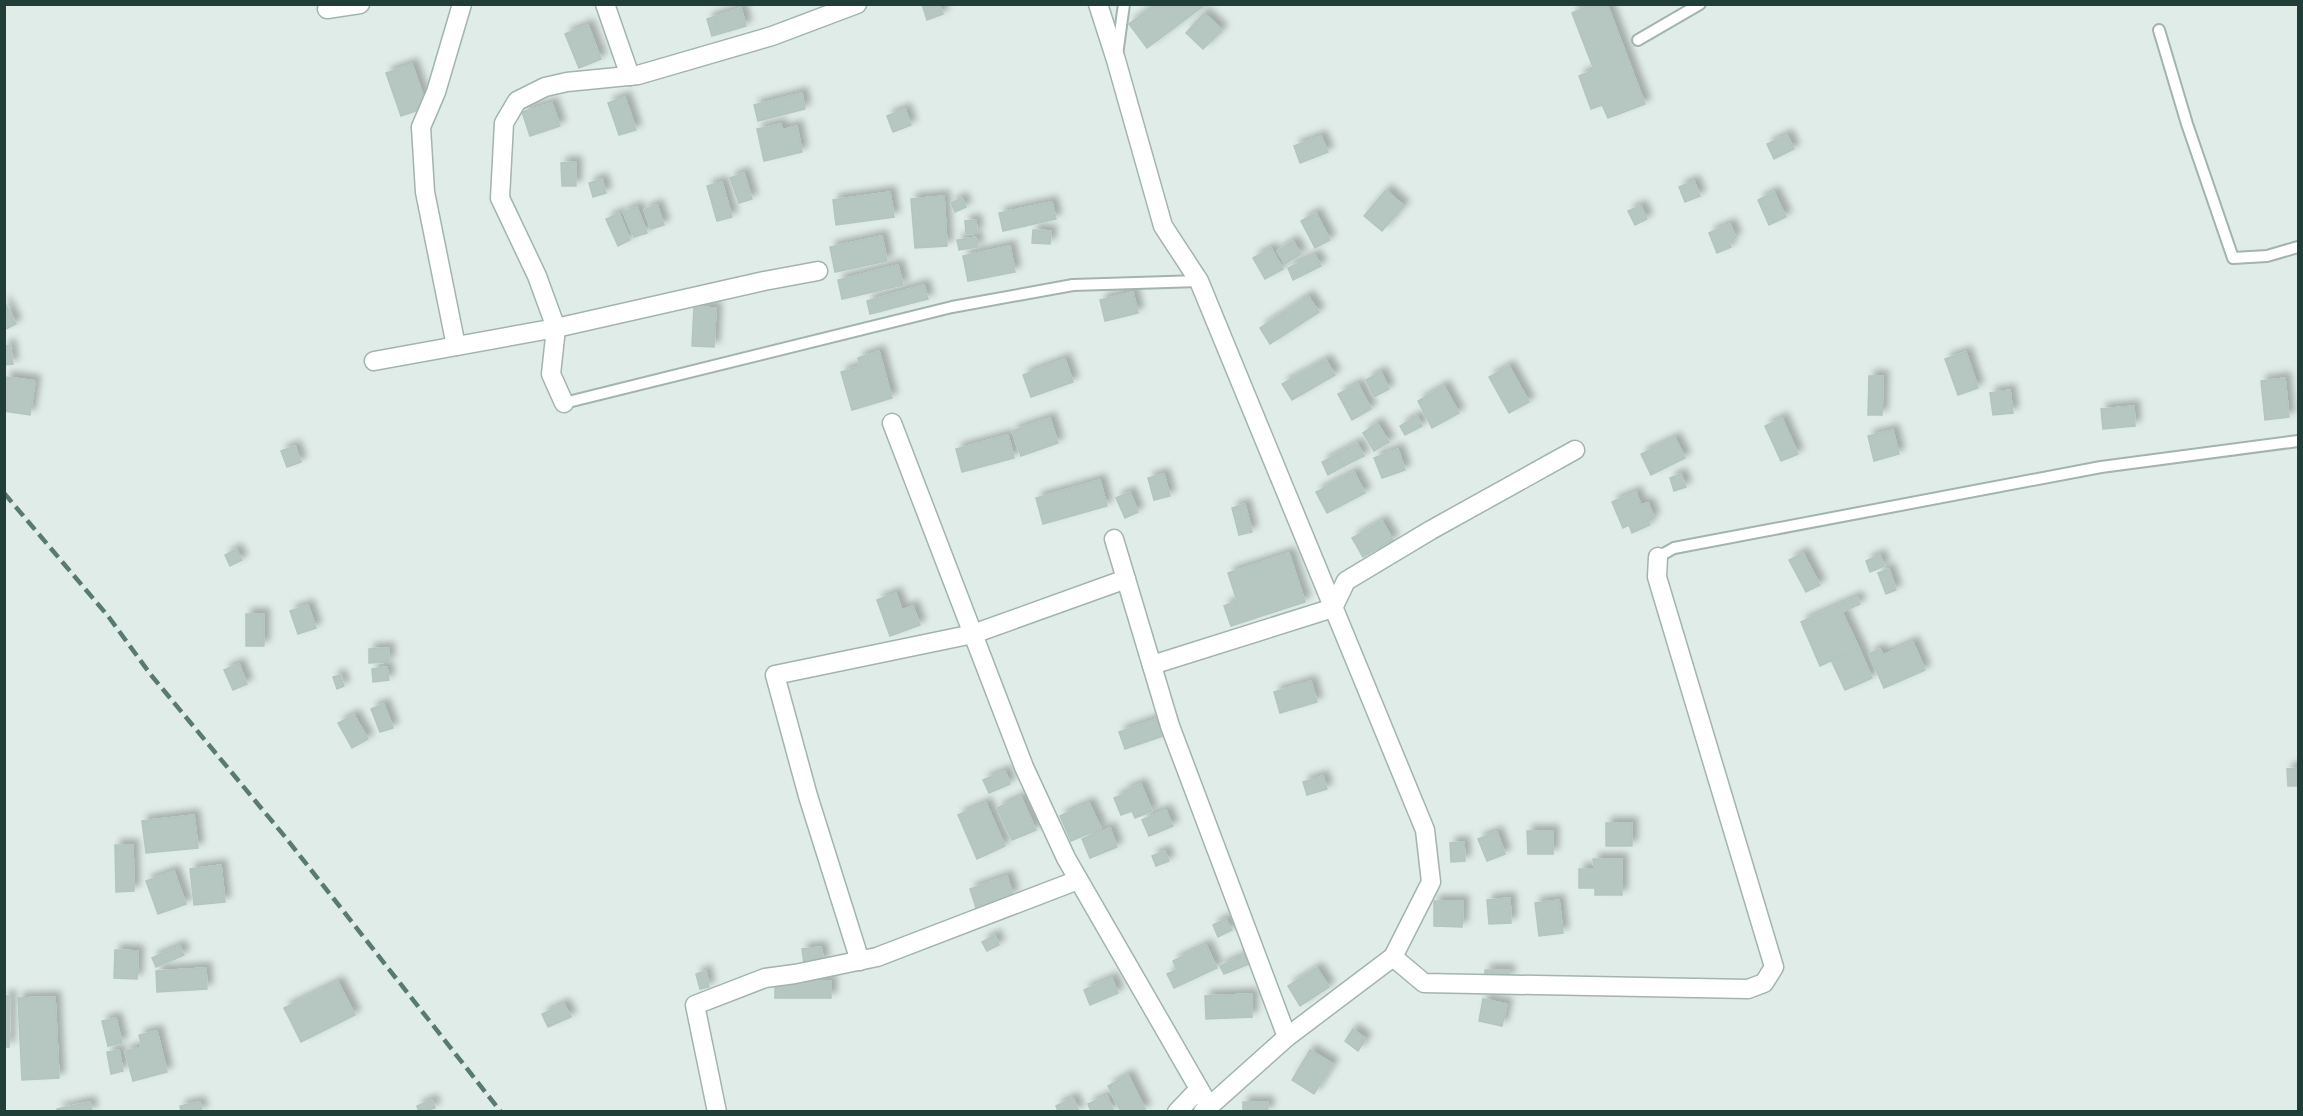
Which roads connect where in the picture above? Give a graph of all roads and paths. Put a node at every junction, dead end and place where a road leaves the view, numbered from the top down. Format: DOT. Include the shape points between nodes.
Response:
graph roads {
  1 [pos="360,4"];
  2 [pos="462,4"];
  3 [pos="604,4"];
  4 [pos="856,4"];
  5 [pos="1098,4"];
  6 [pos="1124,4"];
  7 [pos="1700,4"];
  8 [pos="327,9"];
  9 [pos="2159,30"];
  10 [pos="1638,40"];
  11 [pos="1116,60"];
  12 [pos="630,76"];
  13 [pos="2298,247"];
  14 [pos="818,272"];
  15 [pos="1199,281"];
  16 [pos="556,328"];
  17 [pos="456,346"];
  18 [pos="374,361"];
  19 [pos="564,403"];
  20 [pos="892,423"];
  21 [pos="2298,441"];
  22 [pos="1575,450"];
  23 [pos="1114,539"];
  24 [pos="1658,557"];
  25 [pos="1126,579"];
  26 [pos="1333,608"];
  27 [pos="973,634"];
  28 [pos="1152,665"];
  29 [pos="1078,880"];
  30 [pos="1393,957"];
  31 [pos="860,961"];
  32 [pos="1287,1037"];
  33 [pos="1199,1089"];
  34 [pos="1206,1109"];
  35 [pos="717,1112"];
  36 [pos="1177,1112"];
  1 -- 8 [label="street"];
  2 -- 17 [label="street" via="436,92 421,127 425,192"];
  3 -- 12 [label="street"];
  4 -- 12 [label="street" via="772,36"];
  5 -- 11 [label="street"];
  6 -- 11 [label="lane"];
  7 -- 10 [label="lane"];
  9 -- 13 [label="lane" via="2233,258 2267,256"];
  11 -- 15 [label="street" via="1163,226"];
  12 -- 16 [label="street" via="545,87 517,101 504,123 500,198 537,276"];
  14 -- 16 [label="street"];
  15 -- 19 [label="lane" via="1073,285 963,305"];
  15 -- 26 [label="street"];
  16 -- 17 [label="street"];
  16 -- 19 [label="street" via="551,374"];
  17 -- 18 [label="street"];
  20 -- 27 [label="street"];
  21 -- 24 [label="lane" via="2101,467 1674,548"];
  22 -- 26 [label="street" via="1346,581"];
  23 -- 25 [label="street"];
  24 -- 30 [label="street" via="1658,577 1773,967 1764,983 1748,989 1424,983"];
  25 -- 27 [label="street"];
  25 -- 28 [label="street"];
  26 -- 28 [label="street"];
  26 -- 30 [label="street" via="1425,830 1431,882"];
  27 -- 29 [label="street" via="1024,767"];
  27 -- 31 [label="street" via="775,675"];
  28 -- 32 [label="street" via="1170,726"];
  29 -- 31 [label="street"];
  29 -- 33 [label="street"];
  30 -- 32 [label="street"];
  31 -- 35 [label="street" via="765,978 695,1005"];
  32 -- 34 [label="street"];
  33 -- 34 [label="street"];
  33 -- 36 [label="street"];
}
